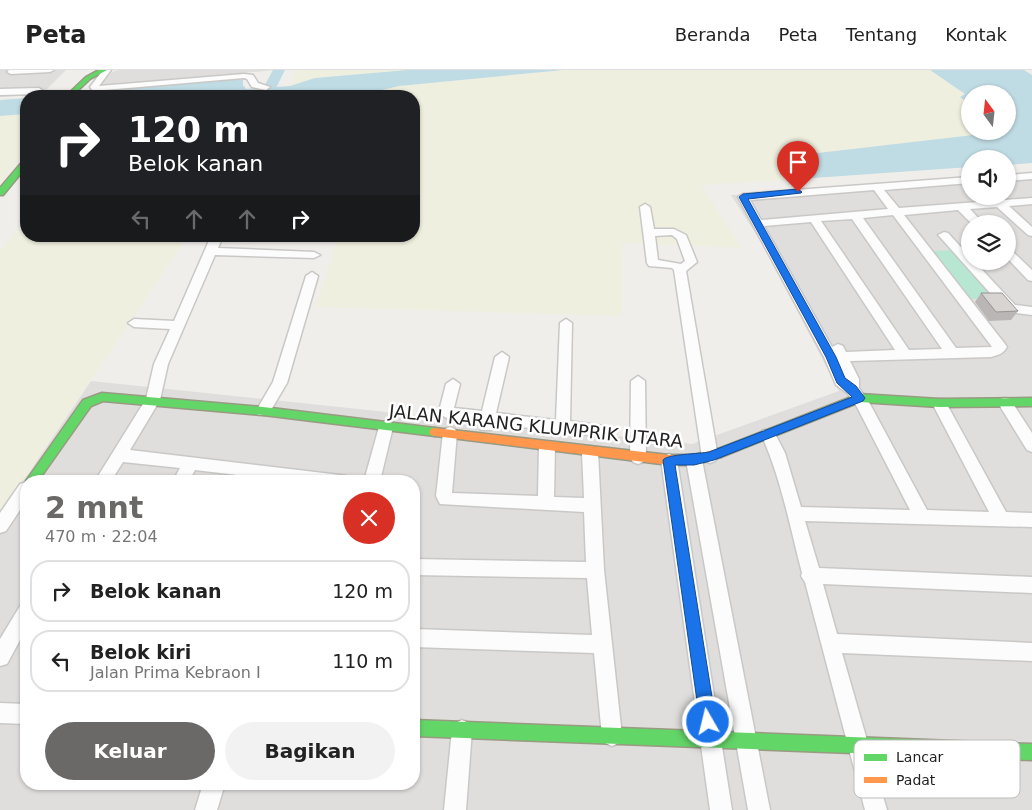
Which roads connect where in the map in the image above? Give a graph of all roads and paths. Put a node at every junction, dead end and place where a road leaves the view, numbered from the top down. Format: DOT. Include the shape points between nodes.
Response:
graph roads {
  1 [pos="50,70"];
  2 [pos="105,70"];
  3 [pos="9,73"];
  4 [pos="266,87"];
  5 [pos="75,90"];
  6 [pos="20,91"];
  7 [pos="0,92"];
  8 [pos="20,170"];
  9 [pos="1032,176"];
  10 [pos="1016,177"];
  11 [pos="961,181"];
  12 [pos="876,186"];
  13 [pos="0,193"];
  14 [pos="1016,201"];
  15 [pos="1032,201"];
  16 [pos="970,205"];
  17 [pos="1001,205"];
  18 [pos="960,206"];
  19 [pos="645,207"];
  20 [pos="897,212"];
  21 [pos="855,215"];
  22 [pos="970,215"];
  23 [pos="814,219"];
  24 [pos="764,223"];
  25 [pos="649,233"];
  26 [pos="959,233"];
  27 [pos="1032,233"];
  28 [pos="930,236"];
  29 [pos="214,242"];
  30 [pos="210,251"];
  31 [pos="314,255"];
  32 [pos="1016,261"];
  33 [pos="680,270"];
  34 [pos="312,276"];
  35 [pos="1032,277"];
  36 [pos="1032,311"];
  37 [pos="134,323"];
  38 [pos="566,323"];
  39 [pos="178,325"];
  40 [pos="904,353"];
  41 [pos="952,353"];
  42 [pos="502,357"];
  43 [pos="836,357"];
  44 [pos="638,381"];
  45 [pos="454,384"];
  46 [pos="856,394"];
  47 [pos="153,400"];
  48 [pos="269,402"];
  49 [pos="1032,402"];
  50 [pos="939,403"];
  51 [pos="1005,403"];
  52 [pos="563,424"];
  53 [pos="386,427"];
  54 [pos="486,427"];
  55 [pos="599,430"];
  56 [pos="450,433"];
  57 [pos="768,434"];
  58 [pos="547,446"];
  59 [pos="1032,446"];
  60 [pos="638,447"];
  61 [pos="705,449"];
  62 [pos="590,452"];
  63 [pos="118,455"];
  64 [pos="669,460"];
  65 [pos="190,464"];
  66 [pos="36,475"];
  67 [pos="106,475"];
  68 [pos="184,475"];
  69 [pos="248,475"];
  70 [pos="374,475"];
  71 [pos="20,498"];
  72 [pos="546,503"];
  73 [pos="591,505"];
  74 [pos="795,514"];
  75 [pos="922,517"];
  76 [pos="1001,519"];
  77 [pos="1032,520"];
  78 [pos="0,526"];
  79 [pos="420,566"];
  80 [pos="595,570"];
  81 [pos="810,576"];
  82 [pos="1032,585"];
  83 [pos="20,626"];
  84 [pos="420,638"];
  85 [pos="830,643"];
  86 [pos="602,644"];
  87 [pos="1032,652"];
  88 [pos="0,657"];
  89 [pos="0,713"];
  90 [pos="20,714"];
  91 [pos="420,728"];
  92 [pos="462,730"];
  93 [pos="612,736"];
  94 [pos="855,740"];
  95 [pos="711,741"];
  96 [pos="746,742"];
  97 [pos="854,746"];
  98 [pos="212,790"];
  99 [pos="872,798"];
  100 [pos="206,810"];
  101 [pos="455,810"];
  102 [pos="721,810"];
  103 [pos="759,810"];
  104 [pos="876,810"];
  1 -- 3 [label="street"];
  2 -- 4 [label="street" via="95,88 244,76 250,77 255,85"];
  2 -- 5 [label="street" via="90,76"];
  6 -- 7 [label="street"];
  8 -- 13 [label="street"];
  9 -- 10 [label="street"];
  11 -- 12 [label="street"];
  12 -- 20 [label="street"];
  12 -- 24 [label="street" via="748,196"];
  14 -- 15 [label="street"];
  16 -- 18 [label="street"];
  17 -- 27 [label="street"];
  18 -- 20 [label="street"];
  18 -- 22 [label="street"];
  19 -- 25 [label="street"];
  20 -- 21 [label="street"];
  20 -- 28 [label="street"];
  21 -- 23 [label="street"];
  21 -- 41 [label="street"];
  23 -- 24 [label="street"];
  23 -- 40 [label="street"];
  24 -- 43 [label="street"];
  25 -- 33 [label="street" via="653,264 677,265"];
  25 -- 33 [label="street" via="674,232 682,236 691,262"];
  26 -- 28 [label="street"];
  28 -- 36 [label="street" via="1011,309"];
  28 -- 41 [label="street" via="1000,347 991,352"];
  29 -- 30 [label="street"];
  30 -- 31 [label="street"];
  30 -- 39 [label="street"];
  32 -- 35 [label="street"];
  33 -- 61 [label="street"];
  34 -- 48 [label="street" via="280,383"];
  37 -- 39 [label="street"];
  38 -- 52 [label="street"];
  39 -- 47 [label="street" via="158,377"];
  40 -- 41 [label="street"];
  40 -- 43 [label="street"];
  42 -- 54 [label="street"];
  43 -- 46 [label="street" via="841,381"];
  44 -- 60 [label="street"];
  45 -- 54 [label="street" via="446,412"];
  46 -- 50 [label="street, JALAN KARANG KLUMPRIK UTARA"];
  46 -- 57 [label="street, JALAN KARANG KLUMPRIK UTARA"];
  46 -- 75 [label="street"];
  47 -- 48 [label="street, JALAN KARANG KLUMPRIK UTARA"];
  47 -- 63 [label="street"];
  47 -- 66 [label="street, JALAN KARANG KLUMPRIK UTARA" via="102,397 88,403"];
  48 -- 53 [label="street, JALAN KARANG KLUMPRIK UTARA"];
  49 -- 51 [label="street, JALAN KARANG KLUMPRIK UTARA"];
  50 -- 51 [label="street, JALAN KARANG KLUMPRIK UTARA"];
  50 -- 76 [label="street"];
  51 -- 59 [label="street"];
  52 -- 54 [label="street"];
  52 -- 55 [label="street"];
  53 -- 56 [label="street, JALAN KARANG KLUMPRIK UTARA"];
  53 -- 70 [label="street"];
  54 -- 56 [label="street, JALAN KARANG KLUMPRIK UTARA"];
  54 -- 58 [label="street, JALAN KARANG KLUMPRIK UTARA"];
  56 -- 72 [label="street" via="446,500"];
  57 -- 61 [label="street, JALAN KARANG KLUMPRIK UTARA"];
  57 -- 74 [label="street"];
  58 -- 62 [label="street, JALAN KARANG KLUMPRIK UTARA"];
  58 -- 72 [label="street"];
  60 -- 62 [label="street, JALAN KARANG KLUMPRIK UTARA"];
  60 -- 64 [label="street, JALAN KARANG KLUMPRIK UTARA"];
  61 -- 64 [label="street, JALAN KARANG KLUMPRIK UTARA"];
  61 -- 96 [label="street"];
  62 -- 73 [label="street"];
  63 -- 65 [label="street"];
  63 -- 67 [label="street"];
  64 -- 95 [label="street"];
  65 -- 68 [label="street"];
  65 -- 69 [label="street"];
  71 -- 78 [label="street"];
  72 -- 73 [label="street"];
  73 -- 80 [label="street"];
  74 -- 75 [label="street"];
  74 -- 81 [label="street"];
  75 -- 76 [label="street"];
  76 -- 77 [label="street"];
  79 -- 80 [label="street"];
  80 -- 86 [label="street"];
  81 -- 82 [label="street"];
  81 -- 85 [label="street"];
  83 -- 88 [label="street"];
  84 -- 86 [label="street"];
  85 -- 87 [label="street"];
  85 -- 94 [label="street"];
  86 -- 93 [label="street"];
  89 -- 90 [label="street"];
  91 -- 92 [label="street"];
  92 -- 93 [label="street"];
  92 -- 101 [label="street"];
  93 -- 95 [label="street"];
  95 -- 96 [label="street"];
  95 -- 102 [label="street"];
  96 -- 97 [label="street"];
  96 -- 103 [label="street"];
  98 -- 100 [label="street"];
  99 -- 104 [label="street"];
}
